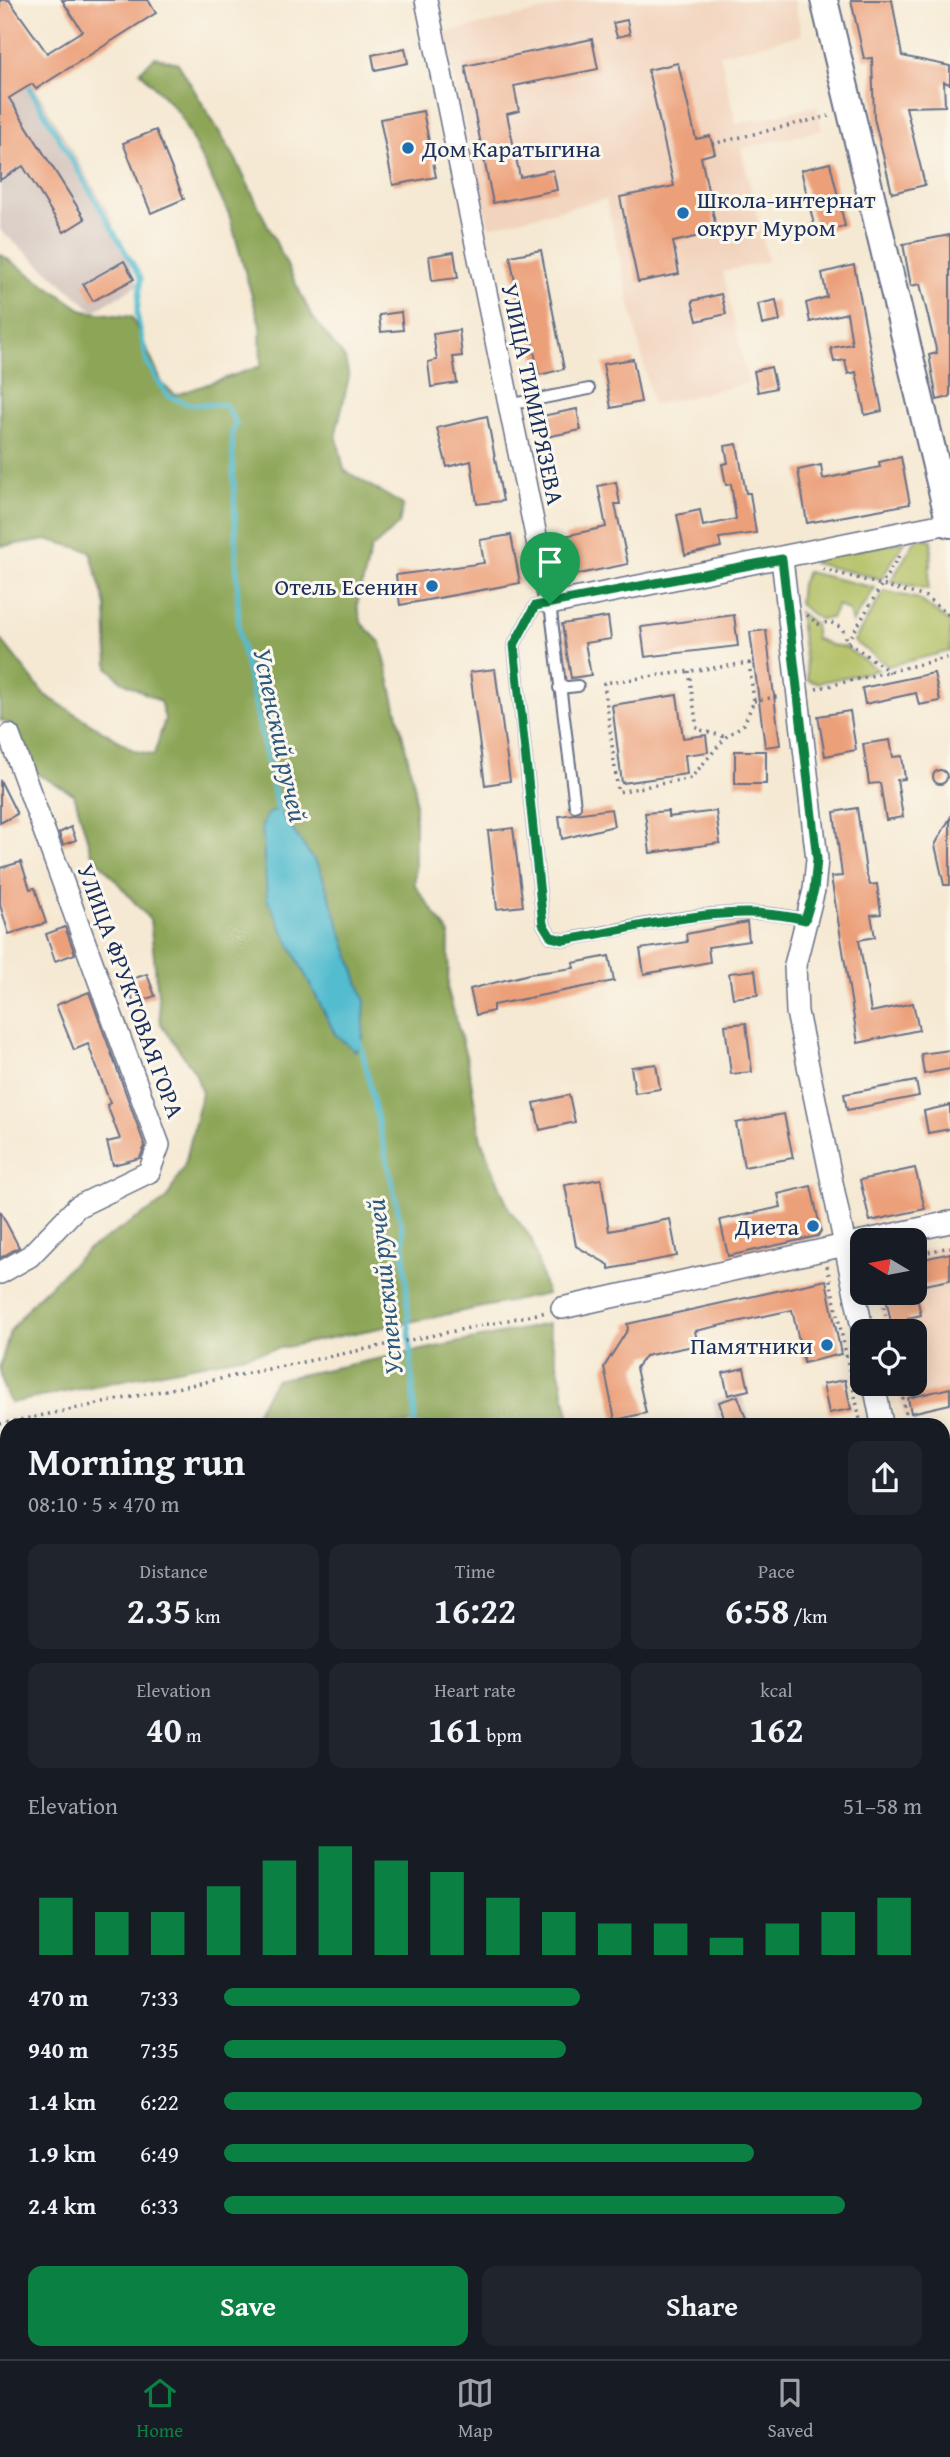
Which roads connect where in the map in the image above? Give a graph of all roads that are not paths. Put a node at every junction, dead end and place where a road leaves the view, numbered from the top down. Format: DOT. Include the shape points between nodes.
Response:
graph roads {
  1 [pos="426,0"];
  2 [pos="824,0"];
  3 [pos="589,389"];
  4 [pos="508,405"];
  5 [pos="950,524"];
  6 [pos="782,559"];
  7 [pos="550,604"];
  8 [pos="578,686"];
  9 [pos="559,688"];
  10 [pos="5,734"];
  11 [pos="575,806"];
  12 [pos="805,920"];
  13 [pos="950,1222"];
  14 [pos="848,1244"];
  15 [pos="0,1273"];
  16 [pos="562,1308"];
  17 [pos="861,1319"];
  18 [pos="876,1396"];
  19 [pos="881,1418"];
  1 -- 4 [label="street, УЛИЦА ТИМИРЯЗЕВА"];
  2 -- 5 [label="street"];
  3 -- 4 [label="lane"];
  4 -- 7 [label="street, УЛИЦА ТИМИРЯЗЕВА"];
  5 -- 6 [label="street"];
  6 -- 7 [label="street"];
  6 -- 12 [label="street" via="817,859"];
  7 -- 9 [label="lane"];
  7 -- 12 [label="lane" via="535,606 514,645 543,924 551,937 564,940 739,911 776,912"];
  8 -- 9 [label="lane"];
  9 -- 11 [label="lane"];
  10 -- 15 [label="street, УЛИЦА ФРУКТОВАЯ ГОРА" via="159,1146 149,1172 77,1207 30,1256"];
  12 -- 14 [label="street" via="795,965 797,1012"];
  13 -- 14 [label="street"];
  14 -- 16 [label="street"];
  14 -- 17 [label="street"];
  18 -- 19 [label="street"];
}
